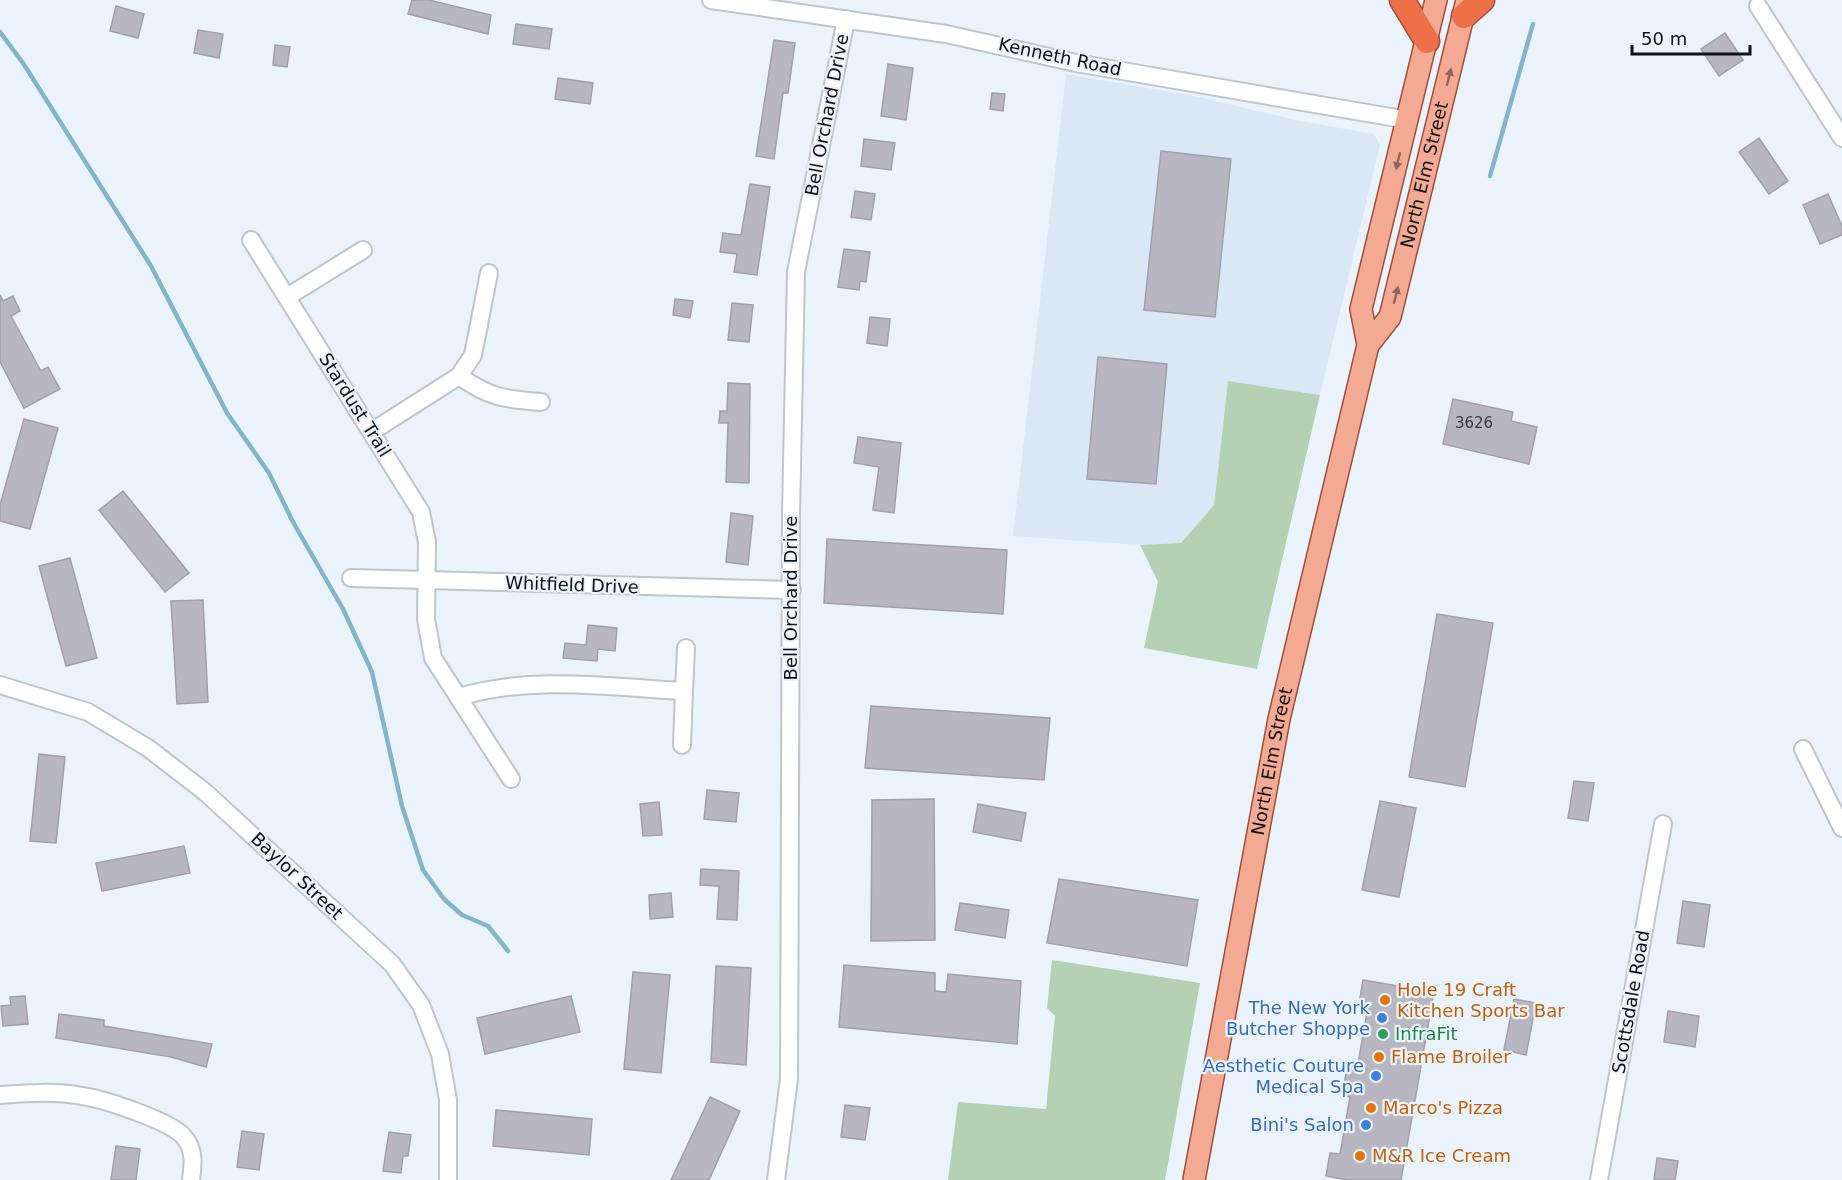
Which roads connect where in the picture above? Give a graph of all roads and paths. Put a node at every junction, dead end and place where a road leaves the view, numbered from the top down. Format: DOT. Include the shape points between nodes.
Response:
graph roads {
  1 [pos="711,0"];
  2 [pos="1402,0"];
  3 [pos="1436,0"];
  4 [pos="1482,0"];
  5 [pos="1758,6"];
  6 [pos="1466,8"];
  7 [pos="846,19"];
  8 [pos="1427,41"];
  9 [pos="1408,120"];
  10 [pos="1842,138"];
  11 [pos="251,240"];
  12 [pos="363,250"];
  13 [pos="489,273"];
  14 [pos="287,297"];
  15 [pos="1368,345"];
  16 [pos="459,376"];
  17 [pos="541,402"];
  18 [pos="371,432"];
  19 [pos="351,578"];
  20 [pos="426,581"];
  21 [pos="792,590"];
  22 [pos="686,648"];
  23 [pos="0,685"];
  24 [pos="684,691"];
  25 [pos="459,697"];
  26 [pos="682,745"];
  27 [pos="1803,749"];
  28 [pos="511,779"];
  29 [pos="1663,824"];
  30 [pos="1842,828"];
  31 [pos="0,1095"];
  32 [pos="191,1180"];
  33 [pos="448,1180"];
  34 [pos="776,1180"];
  35 [pos="1194,1180"];
  36 [pos="1599,1180"];
  1 -- 7 [label="street, Kenneth Road"];
  2 -- 8 [label="highway"];
  3 -- 8 [label="main road, North Elm Street"];
  4 -- 6 [label="highway"];
  5 -- 10 [label="street"];
  15 -- 6 [label="main road, North Elm Street, one-way" via="1390,317"];
  7 -- 9 [label="street, Kenneth Road"];
  7 -- 21 [label="street, Bell Orchard Drive" via="796,272"];
  8 -- 9 [label="main road, North Elm Street"];
  9 -- 15 [label="main road, North Elm Street, one-way" via="1361,309"];
  11 -- 14 [label="street, Stardust Trail"];
  12 -- 14 [label="street"];
  13 -- 16 [label="street" via="473,355"];
  14 -- 18 [label="street, Stardust Trail"];
  15 -- 35 [label="main road, North Elm Street" via="1279,719"];
  16 -- 17 [label="street" via="484,393"];
  16 -- 18 [label="street"];
  18 -- 20 [label="street, Stardust Trail" via="421,512 427,542"];
  19 -- 20 [label="street, Whitfield Drive"];
  20 -- 21 [label="street, Whitfield Drive"];
  20 -- 25 [label="street, Stardust Trail" via="426,619 433,658"];
  21 -- 34 [label="street, Bell Orchard Drive" via="789,1079"];
  22 -- 24 [label="street"];
  23 -- 33 [label="street, Baylor Street" via="88,712 148,748 206,792 392,964 421,1005 440,1054 448,1100"];
  24 -- 25 [label="street" via="569,684 511,685"];
  24 -- 26 [label="street"];
  25 -- 28 [label="street, Stardust Trail"];
  27 -- 30 [label="street"];
  29 -- 36 [label="street, Scottsdale Road"];
  31 -- 32 [label="street" via="34,1092 84,1096 157,1119 183,1136 194,1157"];
}
